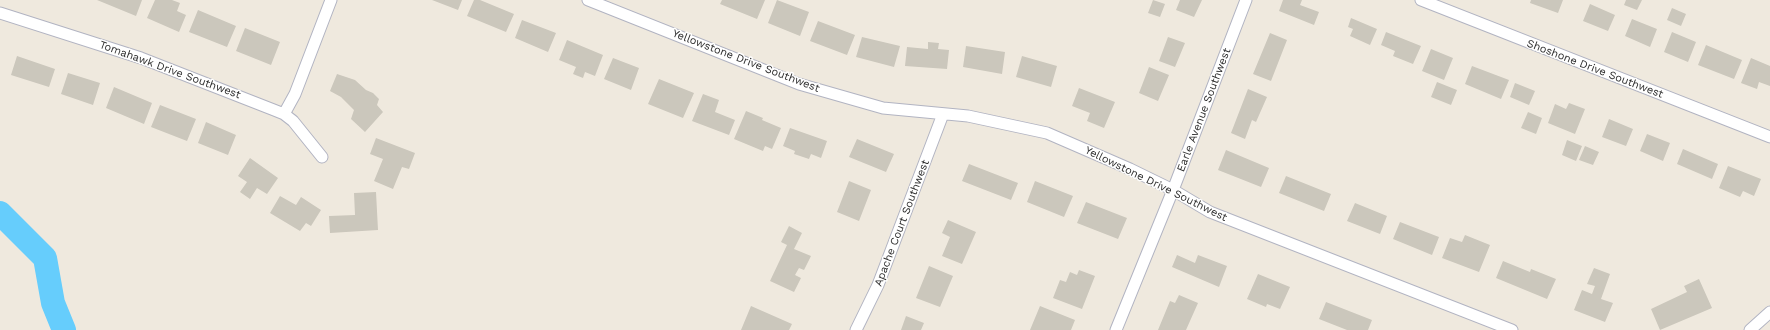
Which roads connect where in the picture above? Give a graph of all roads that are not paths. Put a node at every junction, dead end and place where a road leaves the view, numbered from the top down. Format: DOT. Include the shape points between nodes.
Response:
graph roads {
  1 [pos="332,0"];
  2 [pos="588,0"];
  3 [pos="1246,0"];
  4 [pos="1421,0"];
  5 [pos="0,13"];
  6 [pos="284,114"];
  7 [pos="943,114"];
  8 [pos="1770,137"];
  9 [pos="322,157"];
  10 [pos="1173,190"];
  11 [pos="1770,312"];
  12 [pos="856,330"];
  13 [pos="1116,330"];
  14 [pos="1512,330"];
  15 [pos="1750,330"];
  1 -- 6 [label="street" via="295,94"];
  2 -- 7 [label="street, Yellowstone Drive Southwest" via="799,84 883,108"];
  3 -- 10 [label="street, Earle Avenue Southwest"];
  4 -- 8 [label="street, Shoshone Drive Southwest"];
  5 -- 6 [label="street, Tomahawk Drive Southwest" via="141,58"];
  6 -- 9 [label="street, Tomahawk Drive Southwest" via="300,129"];
  7 -- 10 [label="street, Yellowstone Drive Southwest" via="968,116 1047,133"];
  7 -- 12 [label="street, Apache Court Southwest" via="878,285"];
  10 -- 13 [label="street, Earle Avenue Southwest"];
  10 -- 14 [label="street, Yellowstone Drive Southwest" via="1210,212"];
  11 -- 15 [label="street"];
}
